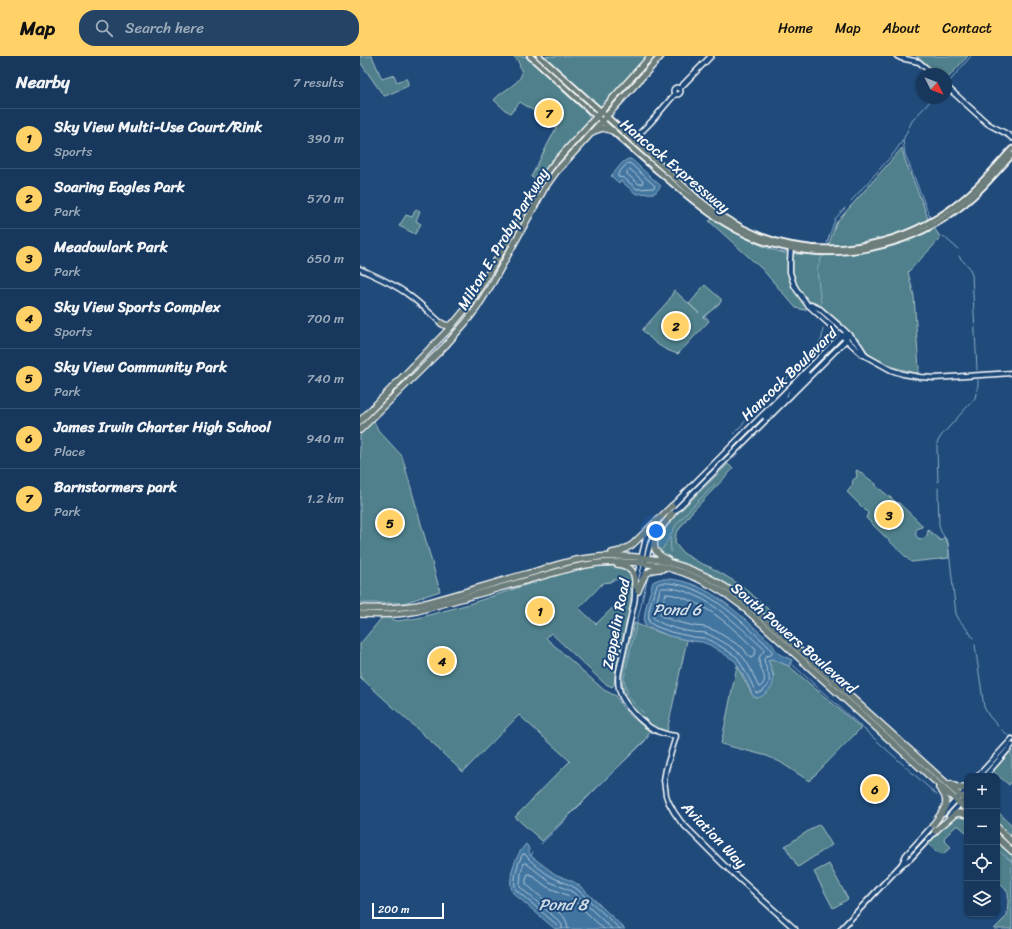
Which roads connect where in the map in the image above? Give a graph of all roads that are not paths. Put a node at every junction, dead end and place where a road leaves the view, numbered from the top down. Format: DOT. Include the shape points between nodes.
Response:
graph roads {
  1 [pos="530,56"];
  2 [pos="539,56"];
  3 [pos="651,56"];
  4 [pos="661,56"];
  5 [pos="711,56"];
  6 [pos="897,56"];
  7 [pos="926,68"];
  8 [pos="952,91"];
  9 [pos="601,111"];
  10 [pos="597,116"];
  11 [pos="606,116"];
  12 [pos="602,121"];
  13 [pos="613,131"];
  14 [pos="592,132"];
  15 [pos="1012,138"];
  16 [pos="633,140"];
  17 [pos="1012,149"];
  18 [pos="1012,155"];
  19 [pos="791,247"];
  20 [pos="360,269"];
  21 [pos="474,298"];
  22 [pos="807,304"];
  23 [pos="441,324"];
  24 [pos="848,334"];
  25 [pos="841,336"];
  26 [pos="846,340"];
  27 [pos="434,345"];
  28 [pos="867,357"];
  29 [pos="816,362"];
  30 [pos="1012,373"];
  31 [pos="786,392"];
  32 [pos="790,396"];
  33 [pos="360,421"];
  34 [pos="360,430"];
  35 [pos="753,433"];
  36 [pos="727,456"];
  37 [pos="672,506"];
  38 [pos="672,514"];
  39 [pos="582,559"];
  40 [pos="644,560"];
  41 [pos="593,563"];
  42 [pos="688,575"];
  43 [pos="704,575"];
  44 [pos="636,590"];
  45 [pos="360,608"];
  46 [pos="360,614"];
  47 [pos="676,736"];
  48 [pos="1012,739"];
  49 [pos="1012,745"];
  50 [pos="910,757"];
  51 [pos="926,765"];
  52 [pos="981,773"];
  53 [pos="988,773"];
  54 [pos="964,788"];
  55 [pos="963,799"];
  56 [pos="967,809"];
  57 [pos="964,815"];
  58 [pos="933,828"];
  59 [pos="1000,831"];
  60 [pos="1000,840"];
  61 [pos="1012,842"];
  62 [pos="1012,851"];
  63 [pos="795,929"];
  64 [pos="841,929"];
  1 -- 10 [label="main road, Hancock Expressway"];
  2 -- 9 [label="main road, Hancock Expressway"];
  3 -- 9 [label="highway, Milton E. Proby Parkway"];
  4 -- 11 [label="highway, Milton E. Proby Parkway"];
  5 -- 16 [label="main road" via="679,89 680,93 674,94"];
  6 -- 7 [label="main road" via="919,62"];
  8 -- 15 [label="main road" via="987,123"];
  9 -- 10 [label="highway, Milton E. Proby Parkway"];
  9 -- 11 [label="main road, Hancock Expressway"];
  10 -- 12 [label="main road, Hancock Expressway"];
  10 -- 21 [label="highway, Milton E. Proby Parkway" via="544,176"];
  11 -- 12 [label="highway, Milton E. Proby Parkway"];
  11 -- 16 [label="main road, Hancock Expressway"];
  12 -- 13 [label="main road, Hancock Expressway"];
  12 -- 14 [label="highway, Milton E. Proby Parkway"];
  13 -- 14 [label="highway" via="604,128"];
  13 -- 19 [label="main road, Hancock Expressway" via="693,201 721,221 764,242"];
  14 -- 34 [label="highway, Milton E. Proby Parkway" via="547,184 493,282 466,322"];
  16 -- 19 [label="main road, Hancock Expressway" via="713,210 757,234"];
  17 -- 19 [label="main road, Hancock Expressway" via="969,195 932,222 914,230 884,241 855,247"];
  18 -- 19 [label="main road, Hancock Expressway" via="963,205 930,227 907,237 849,251 816,252"];
  19 -- 22 [label="main road" via="791,277"];
  20 -- 23 [label="main road" via="410,295"];
  21 -- 23 [label="highway" via="452,324"];
  21 -- 27 [label="highway, Milton E. Proby Parkway"];
  22 -- 24 [label="main road" via="820,310"];
  22 -- 25 [label="main road"];
  23 -- 27 [label="highway" via="442,333"];
  24 -- 25 [label="main road, Hancock Boulevard"];
  24 -- 26 [label="main road, Hancock Boulevard"];
  24 -- 28 [label="main road"];
  25 -- 26 [label="main road"];
  25 -- 29 [label="main road, Hancock Boulevard"];
  26 -- 28 [label="main road"];
  26 -- 32 [label="main road, Hancock Boulevard"];
  27 -- 33 [label="highway, Milton E. Proby Parkway"];
  28 -- 30 [label="main road" via="891,370 920,377"];
  29 -- 31 [label="main road, Hancock Boulevard"];
  29 -- 32 [label="main road" via="792,390"];
  31 -- 35 [label="main road" via="784,398"];
  31 -- 36 [label="main road, Hancock Boulevard" via="751,427 750,432"];
  32 -- 35 [label="main road, Hancock Boulevard"];
  35 -- 36 [label="main road, Hancock Boulevard"];
  36 -- 37 [label="main road, Hancock Boulevard"];
  36 -- 38 [label="main road, Hancock Boulevard"];
  37 -- 39 [label="highway" via="625,550"];
  37 -- 40 [label="main road, Hancock Boulevard" via="648,534"];
  38 -- 40 [label="main road, Hancock Boulevard" via="655,534"];
  38 -- 43 [label="highway" via="656,536 656,552 663,558"];
  39 -- 40 [label="highway, South Powers Boulevard" via="616,556"];
  39 -- 45 [label="highway, South Powers Boulevard" via="418,605 383,609"];
  40 -- 41 [label="highway, South Powers Boulevard"];
  40 -- 42 [label="highway, South Powers Boulevard"];
  40 -- 43 [label="highway, South Powers Boulevard" via="672,563"];
  40 -- 44 [label="main road, Zeppelin Road"];
  41 -- 44 [label="highway" via="627,567 634,574"];
  41 -- 46 [label="highway, South Powers Boulevard" via="417,611"];
  42 -- 44 [label="highway" via="664,569 650,571"];
  42 -- 50 [label="highway, South Powers Boulevard" via="713,586 741,605"];
  43 -- 51 [label="highway, South Powers Boulevard" via="745,601"];
  44 -- 47 [label="main road, Zeppelin Road" via="618,676 621,696 628,708 648,726 661,733"];
  47 -- 63 [label="main road, Aviation Way" via="664,780 666,795 674,812 723,864"];
  48 -- 52 [label="main road"];
  49 -- 53 [label="main road"];
  50 -- 55 [label="highway, South Powers Boulevard"];
  50 -- 58 [label="highway" via="941,789 945,797 945,808"];
  51 -- 54 [label="highway" via="955,787"];
  51 -- 55 [label="highway, South Powers Boulevard"];
  55 -- 56 [label="highway, South Powers Boulevard"];
  55 -- 58 [label="main road"];
  55 -- 58 [label="main road"];
  57 -- 58 [label="highway" via="955,814"];
  58 -- 64 [label="main road" via="910,859 902,864"];
  59 -- 61 [label="highway"];
  60 -- 62 [label="highway"];
}
